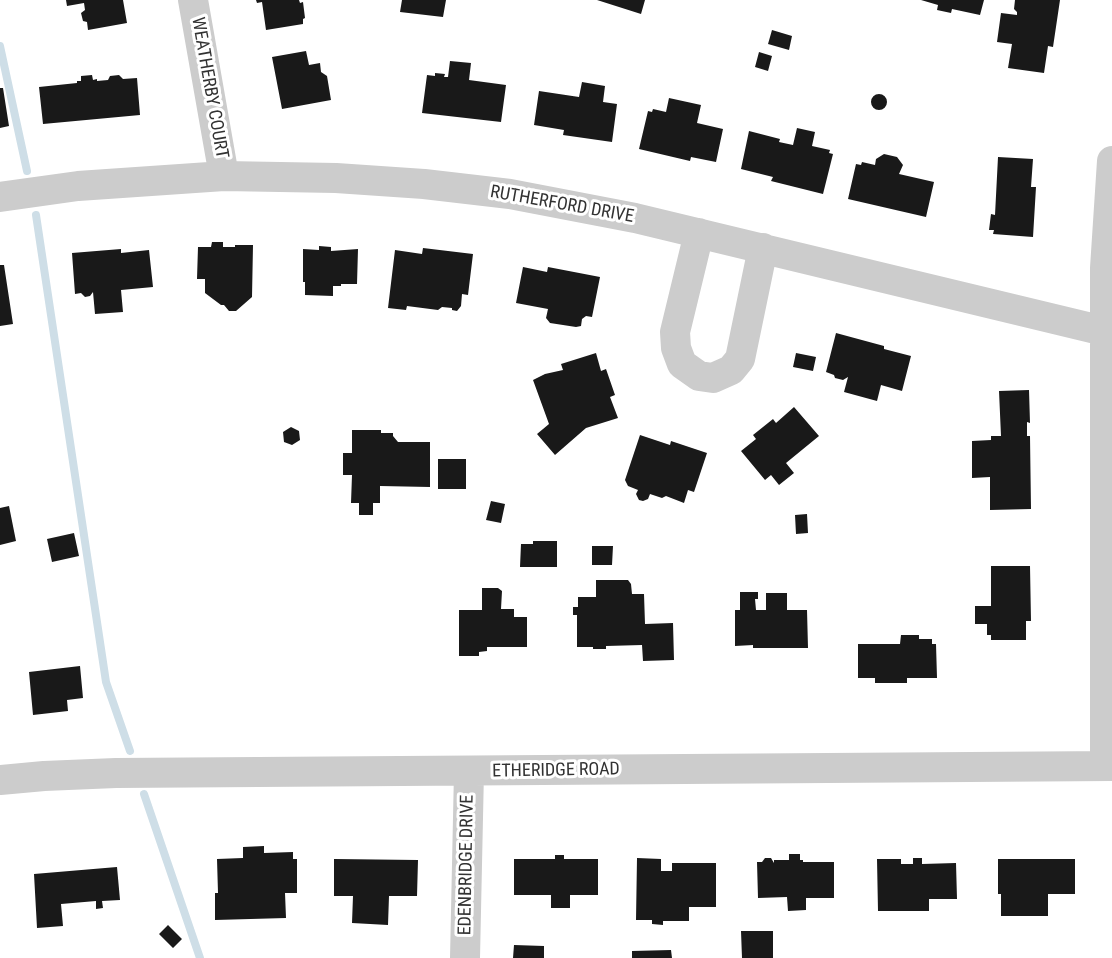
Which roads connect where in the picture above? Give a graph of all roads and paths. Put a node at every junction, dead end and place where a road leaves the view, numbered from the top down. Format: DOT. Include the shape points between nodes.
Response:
graph roads {
  1 [pos="193,0"];
  2 [pos="1112,161"];
  3 [pos="224,176"];
  4 [pos="0,197"];
  5 [pos="699,233"];
  6 [pos="763,248"];
  7 [pos="1109,333"];
  8 [pos="1109,766"];
  9 [pos="469,771"];
  10 [pos="0,780"];
  11 [pos="465,958"];
  1 -- 3 [label="street, WEATHERBY COURT"];
  2 -- 7 [label="street" via="1105,268"];
  3 -- 4 [label="street, RUTHERFORD DRIVE" via="78,186"];
  3 -- 5 [label="street, RUTHERFORD DRIVE" via="336,178 499,193"];
  5 -- 6 [label="street, RUTHERFORD DRIVE"];
  5 -- 6 [label="street" via="675,332 682,364 699,376 713,378 730,370 740,359"];
  6 -- 7 [label="street, RUTHERFORD DRIVE"];
  7 -- 8 [label="street"];
  8 -- 9 [label="street, ETHERIDGE ROAD"];
  9 -- 10 [label="street, ETHERIDGE ROAD" via="116,773"];
  9 -- 11 [label="street, EDENBRIDGE DRIVE"];
}
